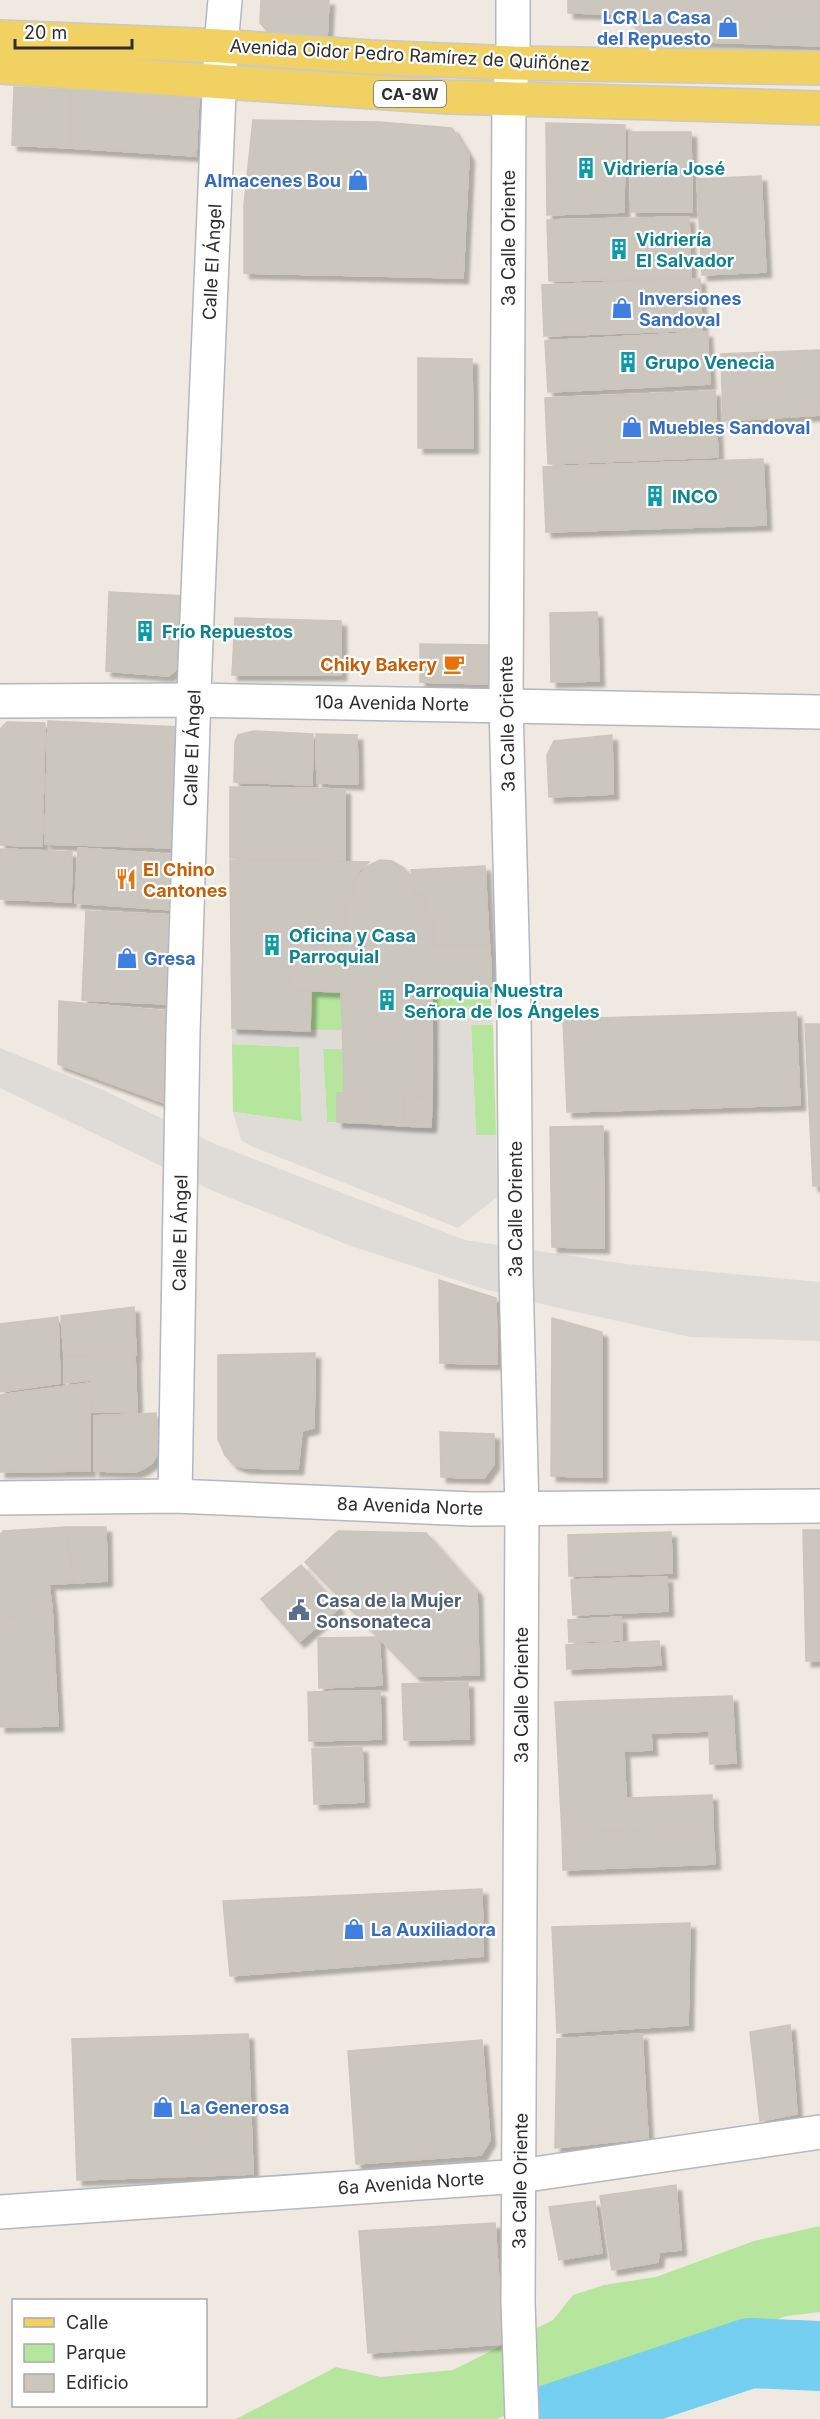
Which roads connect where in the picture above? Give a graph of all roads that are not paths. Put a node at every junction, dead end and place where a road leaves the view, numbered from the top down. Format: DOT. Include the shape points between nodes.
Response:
graph roads {
  1 [pos="225,0"];
  2 [pos="513,0"];
  3 [pos="0,37"];
  4 [pos="221,46"];
  5 [pos="513,63"];
  6 [pos="0,67"];
  7 [pos="820,68"];
  8 [pos="220,80"];
  9 [pos="509,99"];
  10 [pos="820,108"];
  11 [pos="194,700"];
  12 [pos="0,701"];
  13 [pos="506,705"];
  14 [pos="820,712"];
  15 [pos="175,1496"];
  16 [pos="0,1498"];
  17 [pos="820,1506"];
  18 [pos="522,1510"];
  19 [pos="820,2132"];
  20 [pos="520,2176"];
  21 [pos="0,2212"];
  22 [pos="522,2419"];
  1 -- 4 [label="street, Calle El Ángel"];
  2 -- 5 [label="street, 3a Calle Oriente"];
  3 -- 4 [label="main road, Avenida Oidor Pedro Ramírez de Quiñónez / CA-8W"];
  4 -- 5 [label="main road, Avenida Oidor Pedro Ramírez de Quiñónez / CA-8W"];
  4 -- 8 [label="street, Calle El Ángel"];
  5 -- 7 [label="main road, Avenida Oidor Pedro Ramírez de Quiñónez / CA-8W"];
  5 -- 9 [label="street, 3a Calle Oriente"];
  6 -- 8 [label="main road, Avenida Oidor Pedro Ramírez de Quiñónez / CA-8W"];
  8 -- 9 [label="main road, Avenida Oidor Pedro Ramírez de Quiñónez / CA-8W"];
  8 -- 11 [label="street, Calle El Ángel"];
  9 -- 10 [label="main road, Avenida Oidor Pedro Ramírez de Quiñónez / CA-8W"];
  9 -- 13 [label="street, 3a Calle Oriente"];
  11 -- 12 [label="street, 10a Avenida Norte"];
  11 -- 13 [label="street, 10a Avenida Norte"];
  11 -- 15 [label="street, Calle El Ángel" via="183,1032"];
  13 -- 14 [label="street, 10a Avenida Norte"];
  13 -- 18 [label="street, 3a Calle Oriente"];
  15 -- 16 [label="street, 8a Avenida Norte"];
  15 -- 18 [label="street, 8a Avenida Norte"];
  17 -- 18 [label="street, 8a Avenida Norte"];
  18 -- 20 [label="street, 3a Calle Oriente"];
  19 -- 20 [label="street, 6a Avenida Norte"];
  20 -- 21 [label="street, 6a Avenida Norte"];
  20 -- 22 [label="street, 3a Calle Oriente" via="518,2302"];
}
